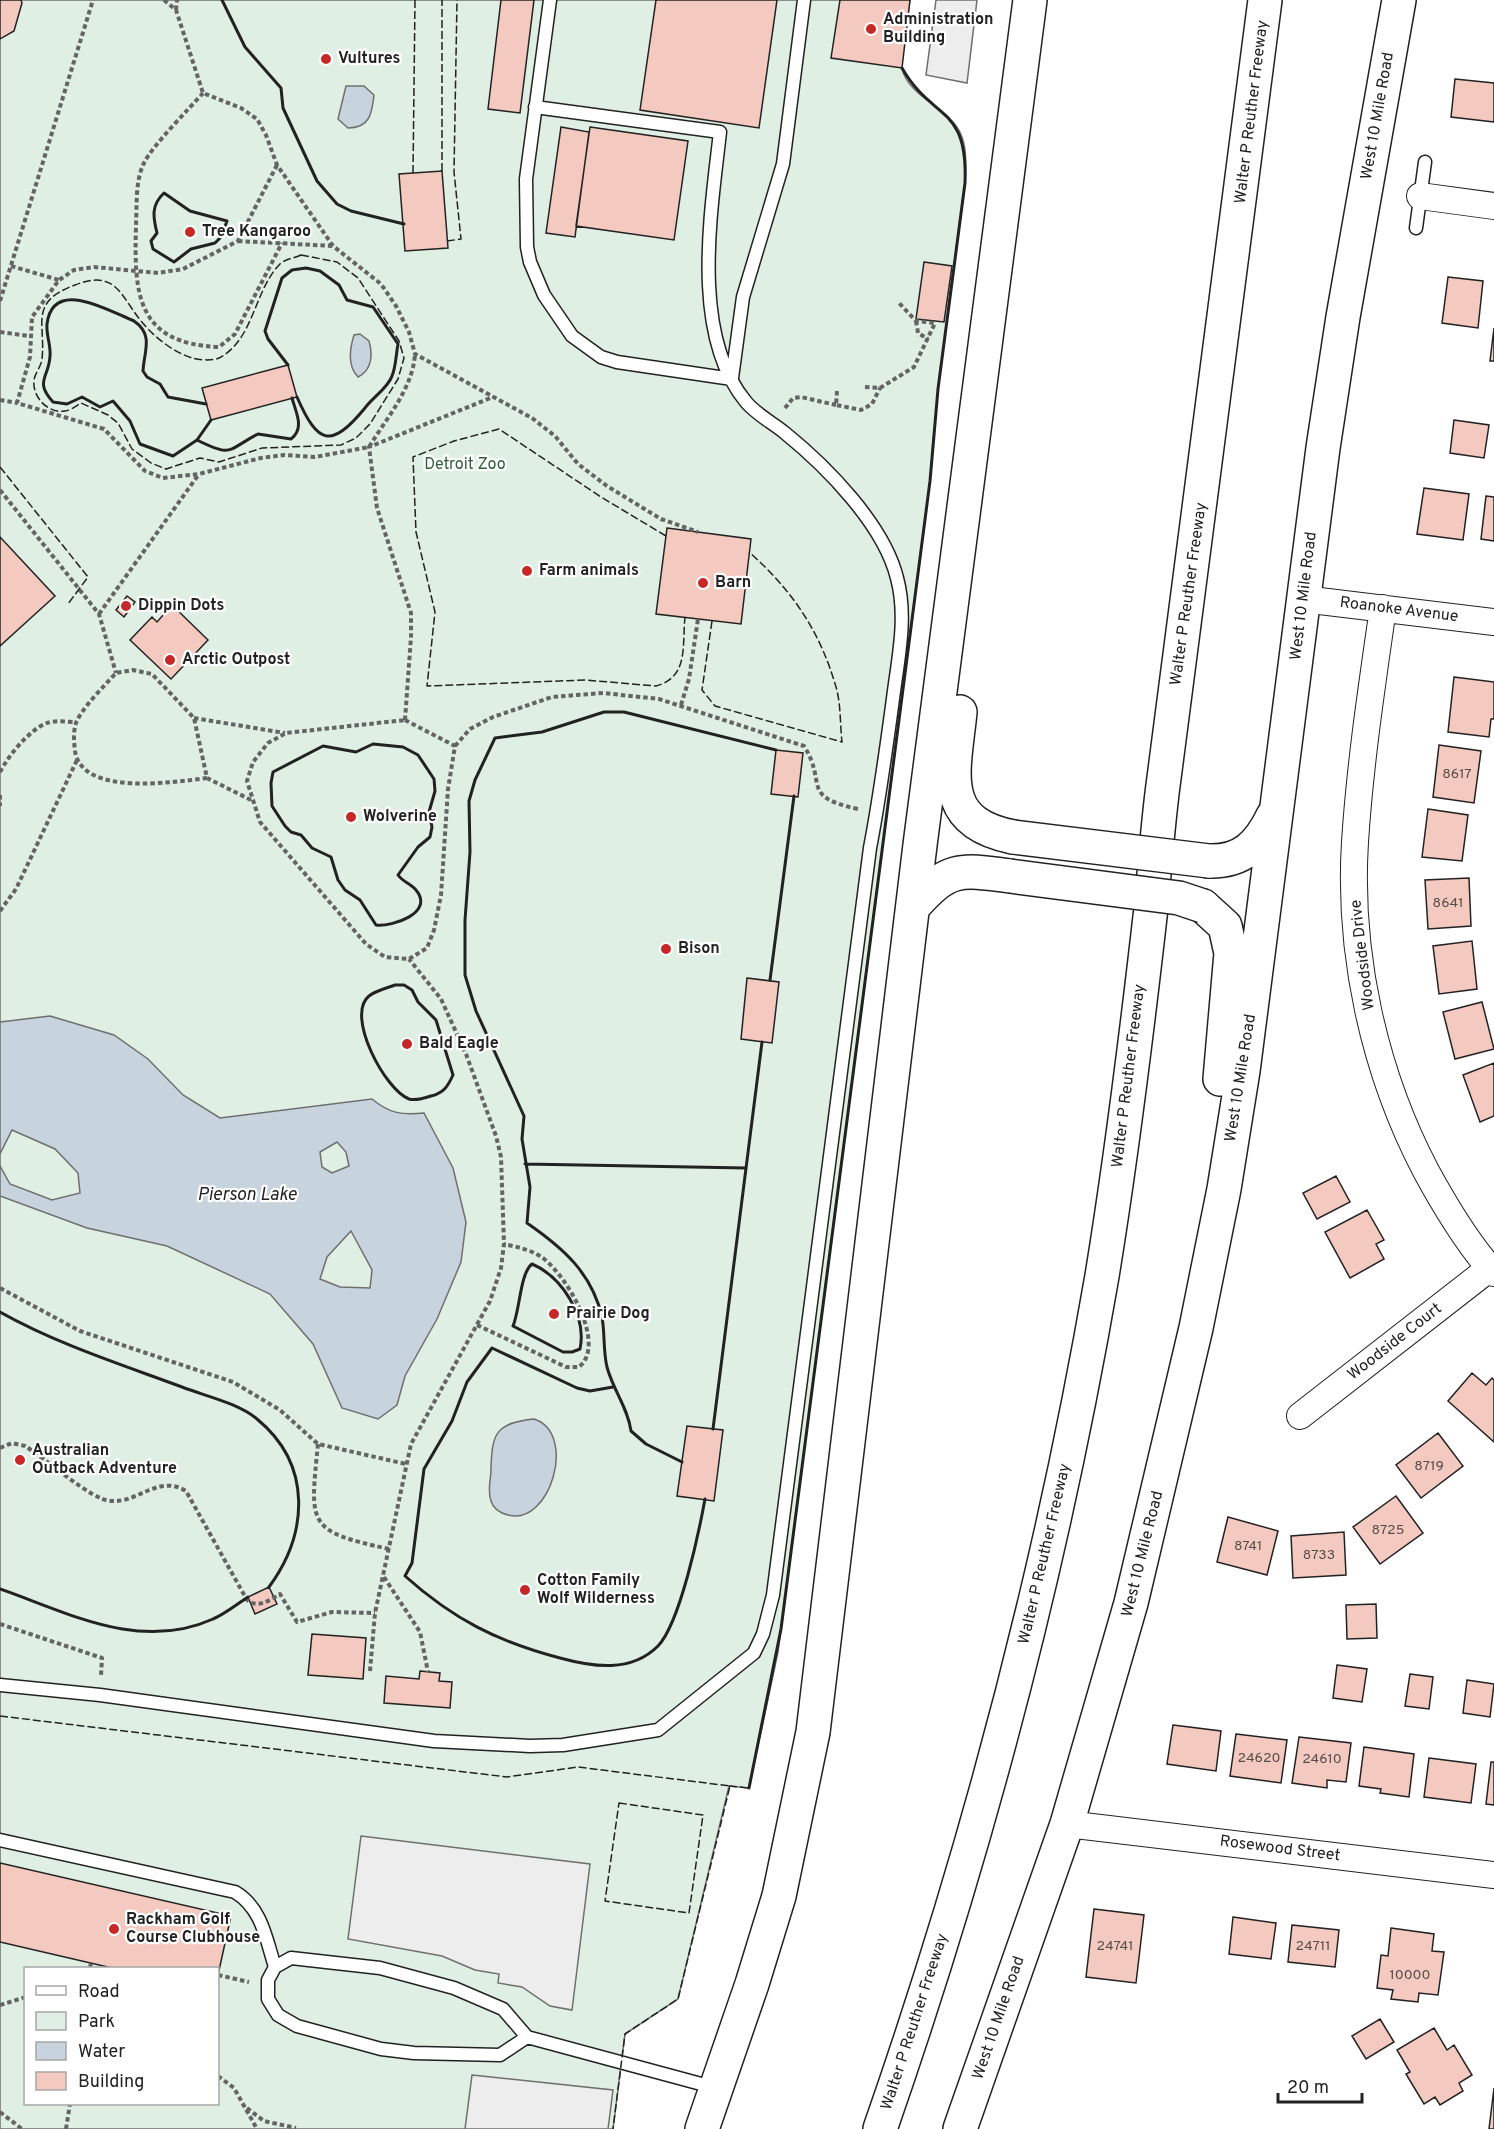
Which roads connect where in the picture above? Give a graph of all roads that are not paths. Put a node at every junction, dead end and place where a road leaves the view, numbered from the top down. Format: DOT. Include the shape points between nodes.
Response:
graph roads {
  1 [pos="550,0"];
  2 [pos="804,0"];
  3 [pos="1030,0"];
  4 [pos="1265,0"];
  5 [pos="1400,0"];
  6 [pos="535,108"];
  7 [pos="1425,162"];
  8 [pos="1420,196"];
  9 [pos="1494,206"];
  10 [pos="1416,228"];
  11 [pos="732,379"];
  12 [pos="963,528"];
  13 [pos="1303,599"];
  14 [pos="1383,608"];
  15 [pos="1494,622"];
  16 [pos="1277,808"];
  17 [pos="913,907"];
  18 [pos="1224,1189"];
  19 [pos="1492,1271"];
  20 [pos="1300,1416"];
  21 [pos="0,1685"];
  22 [pos="1066,1824"];
  23 [pos="0,1840"];
  24 [pos="1494,1875"];
  25 [pos="275,1967"];
  26 [pos="527,2037"];
  27 [pos="717,2088"];
  28 [pos="702,2129"];
  29 [pos="880,2129"];
  30 [pos="960,2129"];
  1 -- 6 [label="lane"];
  2 -- 11 [label="lane" via="783,164 743,297"];
  3 -- 12 [label="main road"];
  4 -- 29 [label="main road, Walter P Reuther Freeway" via="1102,1273 1062,1486 1008,1711 948,1925"];
  5 -- 13 [label="main road, West 10 Mile Road" via="1341,327"];
  6 -- 11 [label="lane" via="525,195 527,247 544,295 572,336 601,357 617,362"];
  6 -- 11 [label="lane" via="720,132 709,237 710,283 716,333"];
  7 -- 8 [label="lane"];
  8 -- 9 [label="street"];
  8 -- 10 [label="lane"];
  11 -- 21 [label="lane" via="747,404 810,455 860,508 882,542 897,578 902,615 772,1595 754,1653 658,1730 563,1745 434,1741"];
  12 -- 16 [label="main road, bridge" via="966,648 954,767 960,807 974,824 1013,837 1209,861 1229,860 1245,854 1262,837"];
  12 -- 17 [label="main road"];
  13 -- 14 [label="street, Roanoke Avenue"];
  13 -- 16 [label="main road, West 10 Mile Road"];
  14 -- 15 [label="street, Roanoke Avenue"];
  14 -- 19 [label="street, Woodside Drive" via="1355,843 1357,918 1367,997 1384,1072 1413,1145 1446,1208"];
  16 -- 18 [label="main road, West 10 Mile Road"];
  17 -- 18 [label="main road, bridge" via="943,878 966,872 1179,898 1203,906 1225,926 1231,953 1220,1078"];
  17 -- 27 [label="main road" via="813,1732 779,1896"];
  18 -- 22 [label="main road, West 10 Mile Road" via="1196,1328 1131,1603"];
  19 -- 20 [label="street, Woodside Court"];
  22 -- 24 [label="street, Rosewood Street"];
  22 -- 30 [label="main road, West 10 Mile Road"];
  23 -- 25 [label="lane" via="235,1892 249,1900 258,1913"];
  25 -- 26 [label="lane" via="291,1958 320,1959 380,1968 454,1988 502,2009"];
  25 -- 26 [label="lane" via="268,1980 268,1999 278,2015 297,2026 381,2049 414,2053 500,2055"];
  26 -- 27 [label="lane"];
  27 -- 28 [label="main road"];
}
